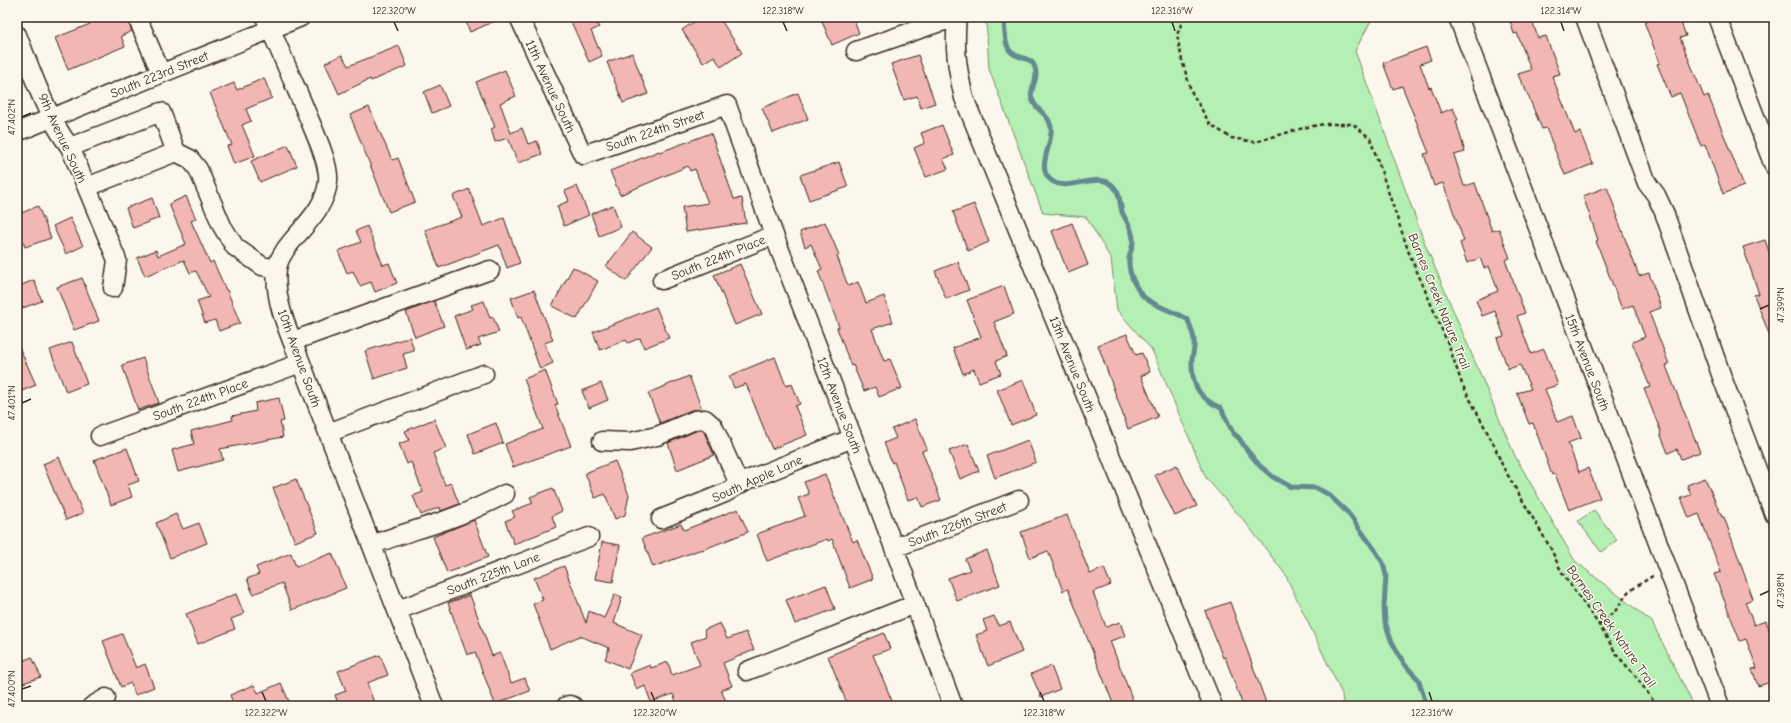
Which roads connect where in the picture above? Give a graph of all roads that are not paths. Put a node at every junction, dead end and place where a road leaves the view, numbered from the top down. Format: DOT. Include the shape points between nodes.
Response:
graph roads {
  1 [pos="137,17"];
  2 [pos="300,17"];
  3 [pos="519,17"];
  4 [pos="957,17"];
  5 [pos="1458,17"];
  6 [pos="1585,17"];
  7 [pos="1716,17"];
  8 [pos="268,23"];
  9 [pos="17,35"];
  10 [pos="856,51"];
  11 [pos="161,73"];
  12 [pos="727,105"];
  13 [pos="52,117"];
  14 [pos="17,132"];
  15 [pos="70,146"];
  16 [pos="176,152"];
  17 [pos="583,155"];
  18 [pos="1774,166"];
  19 [pos="87,187"];
  20 [pos="774,235"];
  21 [pos="277,269"];
  22 [pos="490,270"];
  23 [pos="662,280"];
  24 [pos="113,288"];
  25 [pos="293,341"];
  26 [pos="301,363"];
  27 [pos="484,374"];
  28 [pos="328,433"];
  29 [pos="100,436"];
  30 [pos="853,438"];
  31 [pos="602,441"];
  32 [pos="739,484"];
  33 [pos="505,494"];
  34 [pos="1019,500"];
  35 [pos="1774,514"];
  36 [pos="661,519"];
  37 [pos="589,537"];
  38 [pos="372,545"];
  39 [pos="894,548"];
  40 [pos="915,604"];
  41 [pos="398,610"];
  42 [pos="747,671"];
  43 [pos="434,706"];
  44 [pos="566,706"];
  45 [pos="573,706"];
  46 [pos="953,706"];
  47 [pos="1213,706"];
  48 [pos="1720,706"];
  1 -- 11 [label="street"];
  2 -- 8 [label="street, South 223rd Street"];
  3 -- 17 [label="street, 11th Avenue South"];
  4 -- 10 [label="street"];
  4 -- 47 [label="street, 13th Avenue South" via="957,68 964,98"];
  5 -- 48 [label="street, 15th Avenue South"];
  6 -- 35 [label="street" via="1647,183 1664,212 1723,380"];
  7 -- 18 [label="street"];
  8 -- 11 [label="street, South 223rd Street"];
  8 -- 21 [label="street" via="316,138 328,179 321,204 283,255"];
  9 -- 13 [label="street, 9th Avenue South"];
  11 -- 13 [label="street, South 223rd Street"];
  12 -- 17 [label="street, South 224th Street"];
  12 -- 20 [label="street, 12th Avenue South"];
  13 -- 14 [label="street, South 223rd Street"];
  13 -- 15 [label="street, 9th Avenue South" via="60,134"];
  15 -- 16 [label="street" via="160,112"];
  15 -- 19 [label="street, 9th Avenue South"];
  16 -- 19 [label="street"];
  16 -- 21 [label="street" via="190,159 198,169 222,226 235,247 262,266"];
  19 -- 24 [label="street, 9th Avenue South" via="117,260"];
  20 -- 23 [label="street, South 224th Place"];
  20 -- 30 [label="street, 12th Avenue South"];
  21 -- 25 [label="street, 10th Avenue South" via="280,300"];
  22 -- 25 [label="street"];
  25 -- 26 [label="street, 10th Avenue South"];
  26 -- 28 [label="street, 10th Avenue South"];
  26 -- 29 [label="street, South 224th Place"];
  27 -- 28 [label="street"];
  28 -- 38 [label="street, 10th Avenue South"];
  30 -- 32 [label="street, South Apple Lane"];
  30 -- 39 [label="street, 12th Avenue South"];
  31 -- 32 [label="street" via="630,442 657,436 695,420 705,419 713,426"];
  32 -- 36 [label="street, South Apple Lane" via="725,493"];
  33 -- 38 [label="street" via="473,510"];
  34 -- 39 [label="street, South 226th Street"];
  37 -- 41 [label="street, South 225th Lane"];
  38 -- 41 [label="street, 10th Avenue South"];
  39 -- 40 [label="street, 12th Avenue South"];
  40 -- 42 [label="street"];
  40 -- 46 [label="street, 12th Avenue South"];
  41 -- 43 [label="street, 10th Avenue South"];
  44 -- 45 [label="street"];
}
